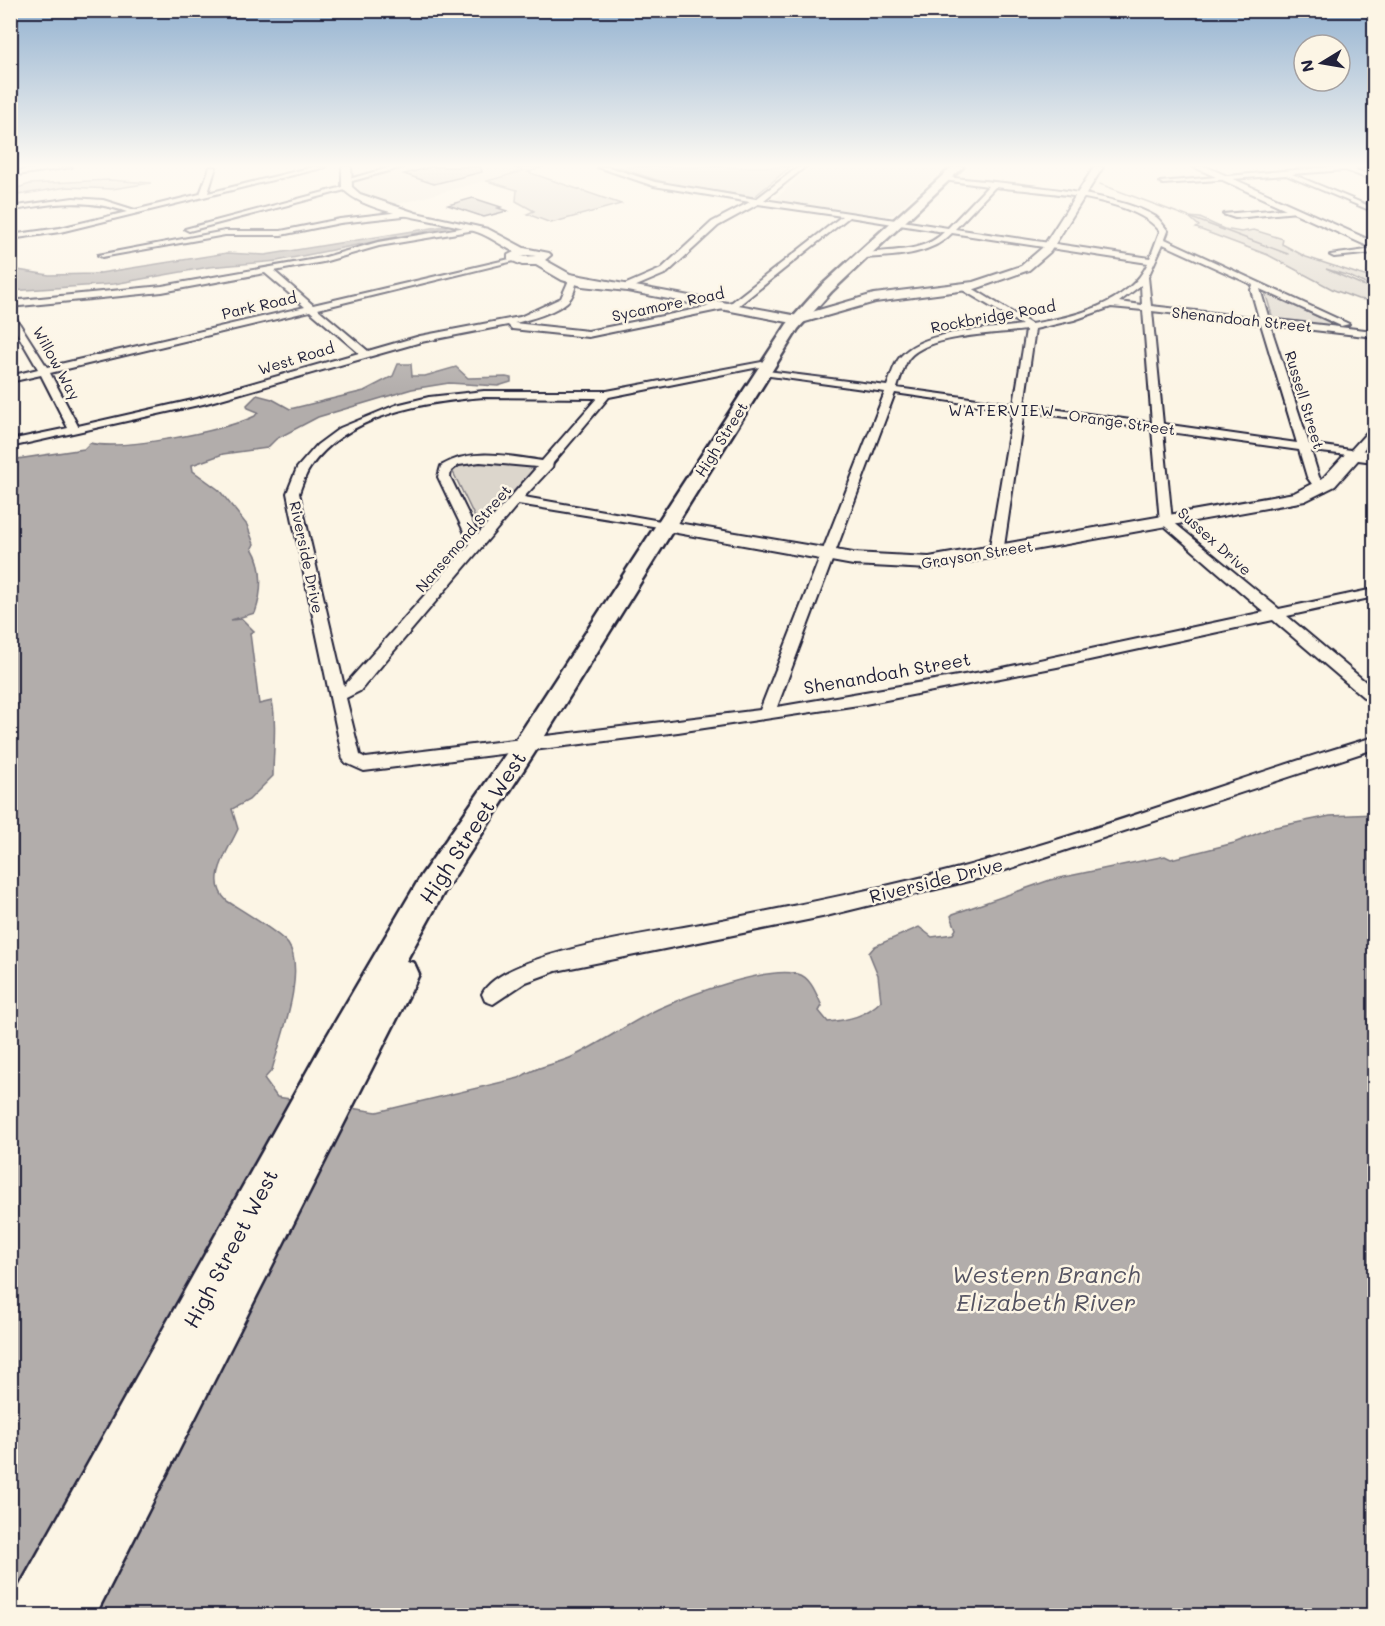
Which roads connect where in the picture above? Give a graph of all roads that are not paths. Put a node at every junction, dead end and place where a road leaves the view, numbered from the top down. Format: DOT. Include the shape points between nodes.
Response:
graph roads {
  1 [pos="137,243"];
  2 [pos="153,243"];
  3 [pos="168,243"];
  4 [pos="385,243"];
  5 [pos="501,243"];
  6 [pos="695,243"];
  7 [pos="813,243"];
  8 [pos="876,243"];
  9 [pos="937,243"];
  10 [pos="1034,243"];
  11 [pos="1159,243"];
  12 [pos="1166,243"];
  13 [pos="156,245"];
  14 [pos="1049,245"];
  15 [pos="1374,251"];
  16 [pos="863,255"];
  17 [pos="1334,255"];
  18 [pos="518,256"];
  19 [pos="1151,261"];
  20 [pos="267,270"];
  21 [pos="1143,277"];
  22 [pos="573,280"];
  23 [pos="1257,285"];
  24 [pos="627,287"];
  25 [pos="964,287"];
  26 [pos="10,304"];
  27 [pos="1109,304"];
  28 [pos="728,307"];
  29 [pos="313,308"];
  30 [pos="1147,308"];
  31 [pos="10,312"];
  32 [pos="798,320"];
  33 [pos="1265,321"];
  34 [pos="499,325"];
  35 [pos="1030,326"];
  36 [pos="1361,332"];
  37 [pos="1374,334"];
  38 [pos="1374,338"];
  39 [pos="365,353"];
  40 [pos="766,367"];
  41 [pos="45,371"];
  42 [pos="10,379"];
  43 [pos="890,390"];
  44 [pos="606,394"];
  45 [pos="1018,408"];
  46 [pos="1156,427"];
  47 [pos="74,429"];
  48 [pos="1374,431"];
  49 [pos="10,444"];
  50 [pos="1303,447"];
  51 [pos="1354,454"];
  52 [pos="1374,457"];
  53 [pos="548,465"];
  54 [pos="1321,488"];
  55 [pos="518,500"];
  56 [pos="1166,522"];
  57 [pos="666,526"];
  58 [pos="477,546"];
  59 [pos="996,553"];
  60 [pos="827,555"];
  61 [pos="1374,592"];
  62 [pos="1274,614"];
  63 [pos="337,696"];
  64 [pos="1374,697"];
  65 [pos="766,713"];
  66 [pos="1374,743"];
  67 [pos="526,745"];
  68 [pos="401,760"];
  69 [pos="493,994"];
  70 [pos="347,1055"];
  71 [pos="31,1616"];
  72 [pos="67,1616"];
  1 -- 13 [label="street" via="102,255"];
  2 -- 13 [label="street"];
  3 -- 13 [label="street"];
  4 -- 20 [label="street"];
  5 -- 18 [label="street"];
  6 -- 24 [label="street" via="664,271"];
  7 -- 28 [label="street, Sycamore Road" via="740,302"];
  8 -- 16 [label="main road, High Street"];
  9 -- 16 [label="street" via="917,250"];
  10 -- 14 [label="street"];
  11 -- 19 [label="street, Rockbridge Road"];
  12 -- 23 [label="street"];
  14 -- 19 [label="street"];
  14 -- 25 [label="street" via="1025,268"];
  15 -- 17 [label="street"];
  16 -- 32 [label="main road, High Street"];
  18 -- 22 [label="street" via="536,252 545,255 538,261"];
  18 -- 29 [label="street, Park Road"];
  19 -- 21 [label="street, Rockbridge Road"];
  20 -- 26 [label="street" via="153,291"];
  20 -- 29 [label="street"];
  21 -- 27 [label="street, Rockbridge Road"];
  21 -- 30 [label="street, Sussex Drive"];
  22 -- 24 [label="street"];
  22 -- 34 [label="street, West Road" via="570,292 558,304 534,316"];
  23 -- 33 [label="street, Russell Street" via="1255,290"];
  23 -- 36 [label="street"];
  24 -- 28 [label="street"];
  25 -- 32 [label="street" via="874,298"];
  25 -- 35 [label="street"];
  27 -- 30 [label="street, Shenandoah Street"];
  27 -- 35 [label="street, Rockbridge Road" via="1078,316"];
  28 -- 32 [label="street"];
  28 -- 34 [label="street, Sycamore Road" via="588,334"];
  29 -- 39 [label="street"];
  29 -- 41 [label="street, Park Road"];
  30 -- 33 [label="street, Shenandoah Street"];
  30 -- 46 [label="street, Sussex Drive"];
  31 -- 41 [label="street, Willow Way"];
  32 -- 40 [label="main road, High Street"];
  33 -- 36 [label="street, Shenandoah Street"];
  33 -- 50 [label="street, Russell Street"];
  34 -- 39 [label="street, West Road" via="444,333"];
  35 -- 43 [label="street, Rockbridge Road" via="926,343 903,359"];
  35 -- 45 [label="street"];
  36 -- 37 [label="street, Shenandoah Street"];
  36 -- 38 [label="street"];
  39 -- 47 [label="street, West Road" via="199,402"];
  40 -- 43 [label="street, Orange Street"];
  40 -- 44 [label="street, Riverside Drive"];
  40 -- 57 [label="main road, High Street"];
  41 -- 42 [label="street, Park Road"];
  41 -- 47 [label="street, Willow Way"];
  43 -- 45 [label="street, Orange Street"];
  43 -- 60 [label="street, Rockbridge Road"];
  44 -- 53 [label="street, Nansemond Street"];
  44 -- 63 [label="street, Riverside Drive" via="484,394 433,399 358,423 308,460 293,493"];
  45 -- 46 [label="street, Orange Street"];
  45 -- 59 [label="street"];
  46 -- 50 [label="street, Orange Street"];
  46 -- 56 [label="street, Sussex Drive"];
  47 -- 49 [label="street, West Road"];
  48 -- 51 [label="street, Grayson Street"];
  50 -- 51 [label="street, Orange Street"];
  50 -- 54 [label="street, Russell Street" via="1312,477"];
  51 -- 52 [label="street, Orange Street"];
  51 -- 54 [label="street, Grayson Street"];
  53 -- 55 [label="street, Nansemond Street"];
  53 -- 58 [label="street" via="470,458 445,469 444,477"];
  54 -- 56 [label="street, Grayson Street" via="1299,496"];
  55 -- 57 [label="street, Grayson Street"];
  55 -- 58 [label="street, Nansemond Street"];
  56 -- 59 [label="street, Grayson Street"];
  56 -- 62 [label="street, Sussex Drive"];
  57 -- 60 [label="street, Grayson Street"];
  57 -- 67 [label="main road, High Street"];
  58 -- 63 [label="street, Nansemond Street" via="354,687"];
  59 -- 60 [label="street, Grayson Street" via="911,564"];
  60 -- 65 [label="street, Rockbridge Road"];
  61 -- 62 [label="street, Shenandoah Street"];
  62 -- 64 [label="street, Sussex Drive"];
  62 -- 65 [label="street, Shenandoah Street" via="864,699"];
  63 -- 68 [label="street, Riverside Drive" via="352,759 364,765"];
  65 -- 67 [label="street, Shenandoah Street"];
  66 -- 69 [label="street, Riverside Drive" via="1288,767 1094,836 982,870 829,907 556,962 519,975"];
  67 -- 68 [label="street, Shenandoah Street"];
  67 -- 70 [label="main road, High Street West" via="519,770"];
  70 -- 71 [label="main road, High Street West"];
  70 -- 72 [label="main road, High Street West"];
}
